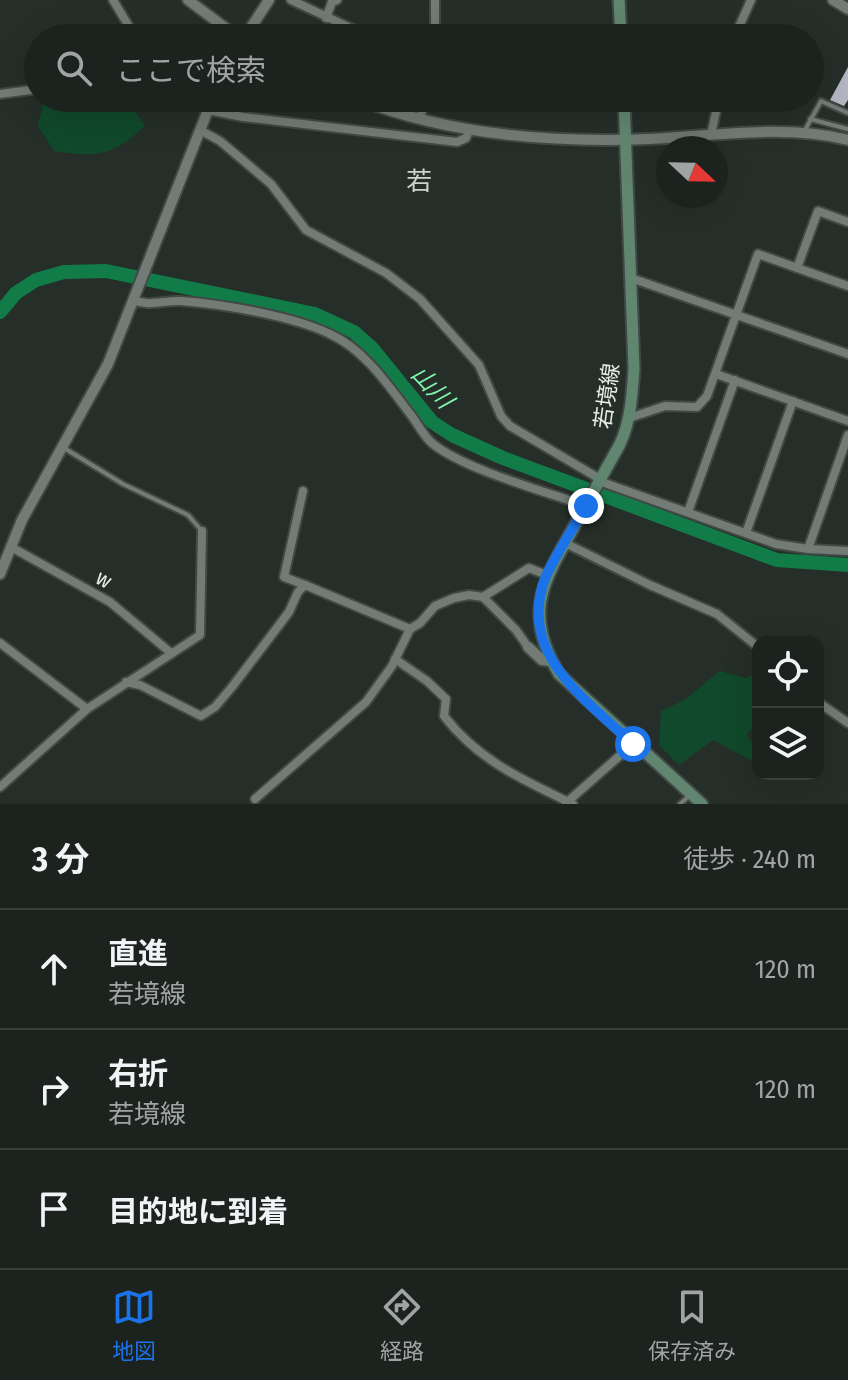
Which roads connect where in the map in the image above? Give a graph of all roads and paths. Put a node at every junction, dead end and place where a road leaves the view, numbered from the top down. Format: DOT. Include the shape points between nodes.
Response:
graph roads {
  1 [pos="113,0"];
  2 [pos="188,0"];
  3 [pos="269,0"];
  4 [pos="291,0"];
  5 [pos="337,0"];
  6 [pos="435,0"];
  7 [pos="619,0"];
  8 [pos="751,0"];
  9 [pos="833,0"];
  10 [pos="848,9"];
  11 [pos="326,18"];
  12 [pos="128,24"];
  13 [pos="222,24"];
  14 [pos="252,24"];
  15 [pos="340,24"];
  16 [pos="435,24"];
  17 [pos="620,24"];
  18 [pos="740,24"];
  19 [pos="24,91"];
  20 [pos="0,94"];
  21 [pos="824,102"];
  22 [pos="207,112"];
  23 [pos="218,112"];
  24 [pos="398,112"];
  25 [pos="422,112"];
  26 [pos="624,112"];
  27 [pos="716,112"];
  28 [pos="814,112"];
  29 [pos="848,113"];
  30 [pos="420,119"];
  31 [pos="810,119"];
  32 [pos="470,129"];
  33 [pos="848,129"];
  34 [pos="200,130"];
  35 [pos="804,132"];
  36 [pos="711,135"];
  37 [pos="625,140"];
  38 [pos="848,140"];
  39 [pos="848,222"];
  40 [pos="797,268"];
  41 [pos="631,278"];
  42 [pos="848,286"];
  43 [pos="133,300"];
  44 [pos="737,315"];
  45 [pos="848,354"];
  46 [pos="716,374"];
  47 [pos="735,380"];
  48 [pos="793,401"];
  49 [pos="629,418"];
  50 [pos="848,421"];
  51 [pos="848,435"];
  52 [pos="63,447"];
  53 [pos="598,482"];
  54 [pos="303,491"];
  55 [pos="587,503"];
  56 [pos="688,512"];
  57 [pos="202,531"];
  58 [pos="746,533"];
  59 [pos="565,543"];
  60 [pos="11,547"];
  61 [pos="808,549"];
  62 [pos="848,551"];
  63 [pos="0,574"];
  64 [pos="547,575"];
  65 [pos="305,585"];
  66 [pos="483,597"];
  67 [pos="410,629"];
  68 [pos="752,642"];
  69 [pos="0,643"];
  70 [pos="528,647"];
  71 [pos="171,653"];
  72 [pos="395,659"];
  73 [pos="551,661"];
  74 [pos="126,682"];
  75 [pos="824,706"];
  76 [pos="87,709"];
  77 [pos="848,723"];
  78 [pos="633,744"];
  79 [pos="0,787"];
  80 [pos="691,795"];
  81 [pos="255,799"];
  82 [pos="569,803"];
  83 [pos="680,804"];
  84 [pos="702,804"];
  1 -- 12 [label="street"];
  2 -- 13 [label="street"];
  3 -- 14 [label="street"];
  4 -- 11 [label="street"];
  5 -- 11 [label="street"];
  6 -- 16 [label="street"];
  7 -- 17 [label="main road"];
  8 -- 18 [label="street"];
  9 -- 10 [label="street"];
  11 -- 15 [label="street"];
  19 -- 20 [label="street"];
  21 -- 29 [label="lane"];
  22 -- 34 [label="street"];
  23 -- 32 [label="street" via="457,142"];
  24 -- 30 [label="street"];
  25 -- 30 [label="street"];
  26 -- 37 [label="main road, 若境線"];
  27 -- 36 [label="street"];
  28 -- 31 [label="lane"];
  30 -- 32 [label="street"];
  31 -- 33 [label="lane"];
  31 -- 35 [label="lane"];
  32 -- 37 [label="street"];
  34 -- 43 [label="street"];
  34 -- 53 [label="street" via="271,184 306,230 386,273 420,299 479,365 510,426"];
  35 -- 36 [label="street"];
  35 -- 38 [label="street"];
  36 -- 37 [label="street"];
  37 -- 41 [label="main road, 若境線"];
  39 -- 40 [label="street" via="818,211"];
  40 -- 42 [label="street"];
  40 -- 44 [label="street" via="758,254"];
  41 -- 44 [label="street"];
  41 -- 49 [label="main road, 若境線" via="634,369"];
  43 -- 52 [label="street" via="108,364"];
  43 -- 55 [label="street" via="263,314 331,334 379,373 431,442 453,457"];
  44 -- 45 [label="street"];
  44 -- 46 [label="street"];
  46 -- 47 [label="street"];
  46 -- 49 [label="street" via="697,407 665,406"];
  47 -- 48 [label="street"];
  47 -- 56 [label="street"];
  48 -- 50 [label="street"];
  48 -- 58 [label="street"];
  49 -- 53 [label="main road, 若境線"];
  51 -- 61 [label="street"];
  52 -- 57 [label="lane" via="188,515"];
  52 -- 60 [label="street"];
  53 -- 55 [label="main road, 若境線"];
  53 -- 56 [label="street"];
  54 -- 65 [label="street" via="284,577"];
  55 -- 59 [label="main road, 若境線"];
  56 -- 58 [label="street"];
  57 -- 71 [label="street" via="200,635"];
  58 -- 61 [label="street"];
  59 -- 64 [label="main road, 若境線"];
  59 -- 68 [label="street" via="717,614"];
  60 -- 63 [label="street"];
  60 -- 71 [label="street, w" via="110,602"];
  61 -- 62 [label="street"];
  64 -- 66 [label="street" via="529,568"];
  64 -- 73 [label="main road, 若境線" via="539,605"];
  65 -- 67 [label="street"];
  65 -- 74 [label="street" via="232,687 201,716"];
  66 -- 67 [label="street" via="444,601"];
  66 -- 70 [label="street"];
  67 -- 72 [label="street"];
  69 -- 76 [label="street"];
  70 -- 73 [label="street"];
  71 -- 74 [label="street"];
  72 -- 81 [label="street" via="366,702"];
  72 -- 82 [label="street" via="446,699 444,716 478,753"];
  73 -- 78 [label="main road, 若境線"];
  74 -- 76 [label="street"];
  75 -- 77 [label="street"];
  76 -- 79 [label="street"];
  78 -- 80 [label="main road, 若境線"];
  78 -- 82 [label="street"];
  80 -- 83 [label="lane"];
  80 -- 84 [label="main road, 若境線"];
}
